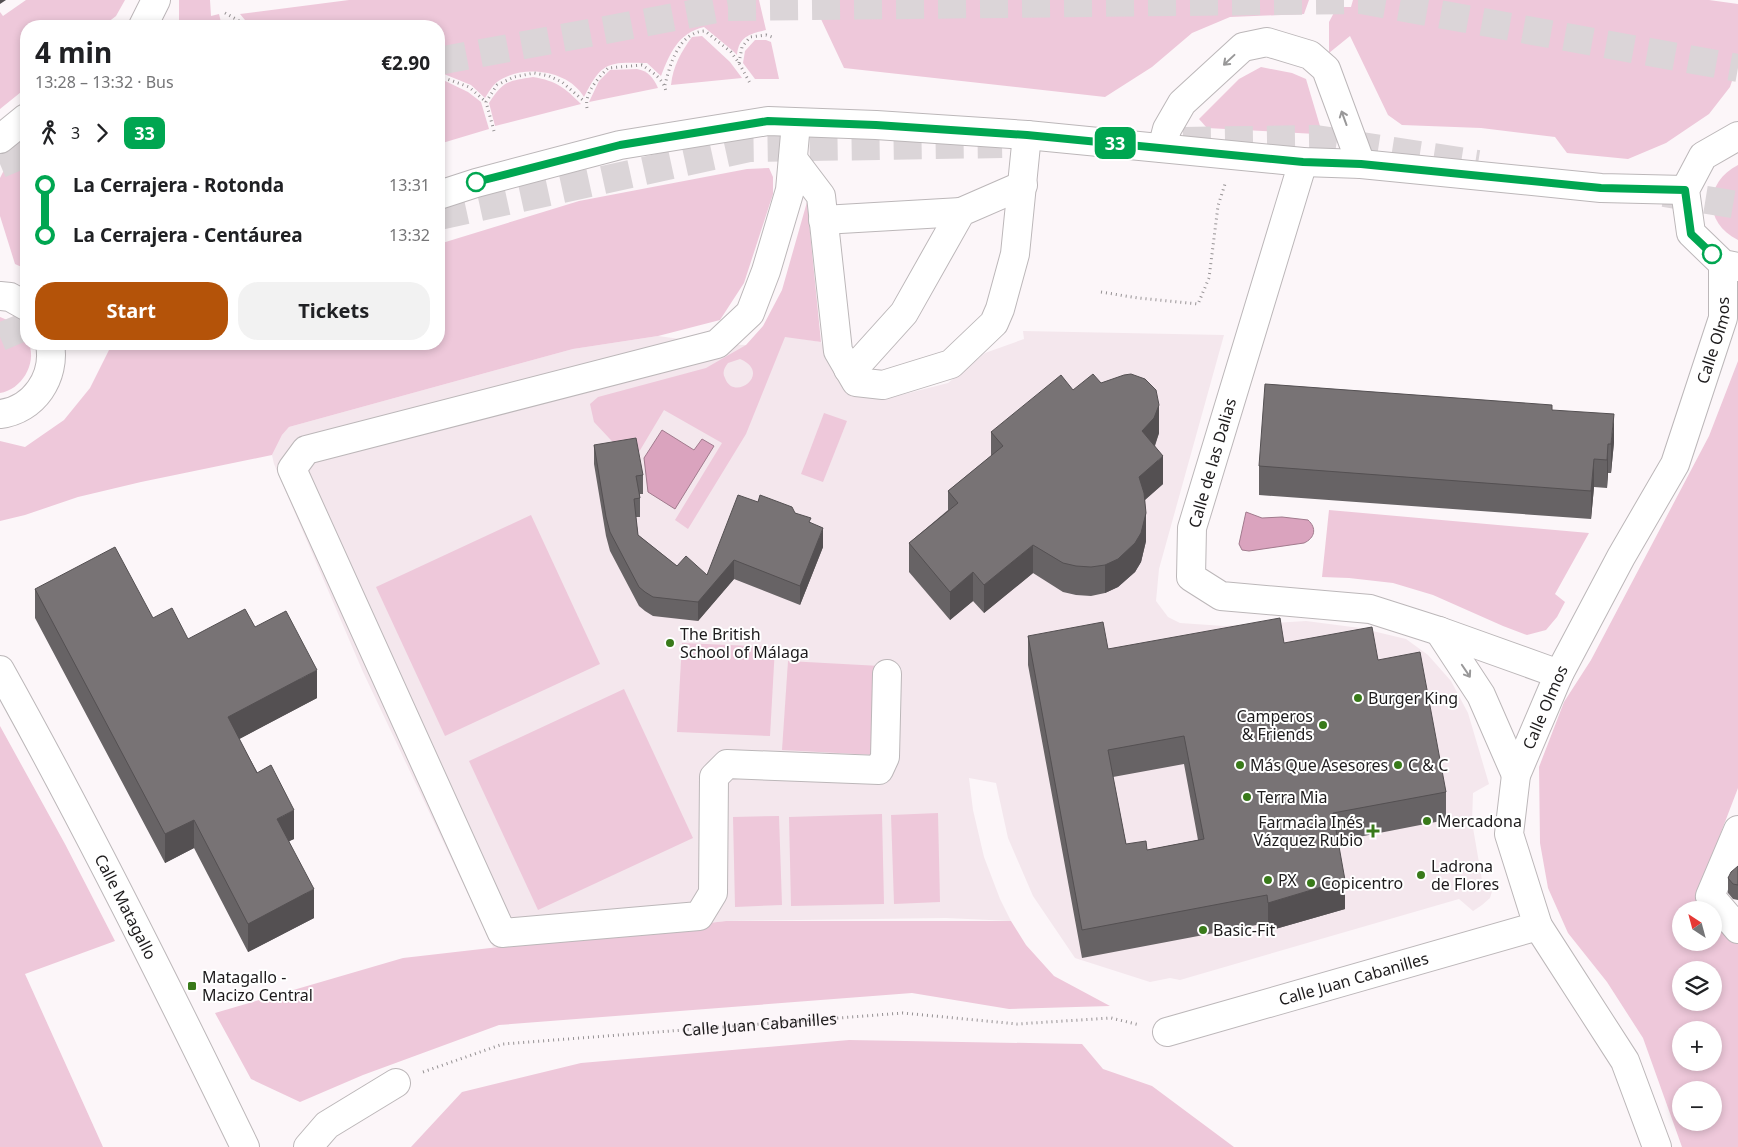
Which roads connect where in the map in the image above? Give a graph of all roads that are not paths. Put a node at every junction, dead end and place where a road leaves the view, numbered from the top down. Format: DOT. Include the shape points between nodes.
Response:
graph roads {
  1 [pos="156,0"];
  2 [pos="146,20"];
  3 [pos="20,123"];
  4 [pos="796,123"];
  5 [pos="1027,135"];
  6 [pos="1738,136"];
  7 [pos="0,139"];
  8 [pos="1162,148"];
  9 [pos="793,159"];
  10 [pos="1303,162"];
  11 [pos="1361,164"];
  12 [pos="1023,185"];
  13 [pos="1685,190"];
  14 [pos="445,193"];
  15 [pos="961,212"];
  16 [pos="824,220"];
  17 [pos="1731,266"];
  18 [pos="0,296"];
  19 [pos="20,303"];
  20 [pos="51,350"];
  21 [pos="848,369"];
  22 [pos="0,414"];
  23 [pos="1439,631"];
  24 [pos="0,670"];
  25 [pos="887,674"];
  26 [pos="1559,674"];
  27 [pos="1516,775"];
  28 [pos="1738,830"];
  29 [pos="1538,926"];
  30 [pos="1738,929"];
  31 [pos="1167,1032"];
  32 [pos="405,1079"];
  33 [pos="245,1147"];
  34 [pos="308,1147"];
  35 [pos="1657,1147"];
  1 -- 2 [label="street"];
  3 -- 7 [label="street"];
  4 -- 5 [label="street"];
  4 -- 9 [label="street"];
  4 -- 14 [label="street" via="768,121 620,145"];
  5 -- 8 [label="street"];
  5 -- 12 [label="street"];
  6 -- 13 [label="street" via="1703,156"];
  8 -- 10 [label="street"];
  11 -- 8 [label="street, one-way" via="1326,69 1310,55 1267,42 1243,47 1182,103 1167,129"];
  9 -- 16 [label="street" via="821,196"];
  9 -- 25 [label="street" via="790,190 750,313 716,344 306,450 292,469 502,933 699,916 713,893 714,777 727,764 879,770 885,757"];
  10 -- 11 [label="street"];
  10 -- 23 [label="street, Calle de las Dalias" via="1192,528 1191,577 1221,596 1370,609"];
  11 -- 13 [label="street" via="1601,188"];
  12 -- 15 [label="street"];
  12 -- 21 [label="street" via="1015,254 994,323 951,364 883,385 856,382"];
  13 -- 17 [label="street" via="1691,234"];
  15 -- 16 [label="street"];
  15 -- 21 [label="street" via="904,313 858,364"];
  16 -- 21 [label="street" via="838,351"];
  17 -- 26 [label="street, Calle Olmos" via="1723,318 1675,464"];
  18 -- 19 [label="street"];
  20 -- 22 [label="street" via="50,370 33,399 19,409"];
  23 -- 26 [label="street, Calle de las Dalias"];
  23 -- 27 [label="street, one-way" via="1481,694"];
  24 -- 33 [label="street, Calle Matagallo" via="55,768"];
  26 -- 27 [label="street, Calle Olmos"];
  27 -- 29 [label="street, Calle Olmos" via="1509,834"];
  28 -- 30 [label="street" via="1710,896"];
  29 -- 31 [label="street, Calle Juan Cabanilles"];
  29 -- 35 [label="street, Calle Olmos" via="1625,1061"];
  32 -- 34 [label="street" via="326,1125"];
}
